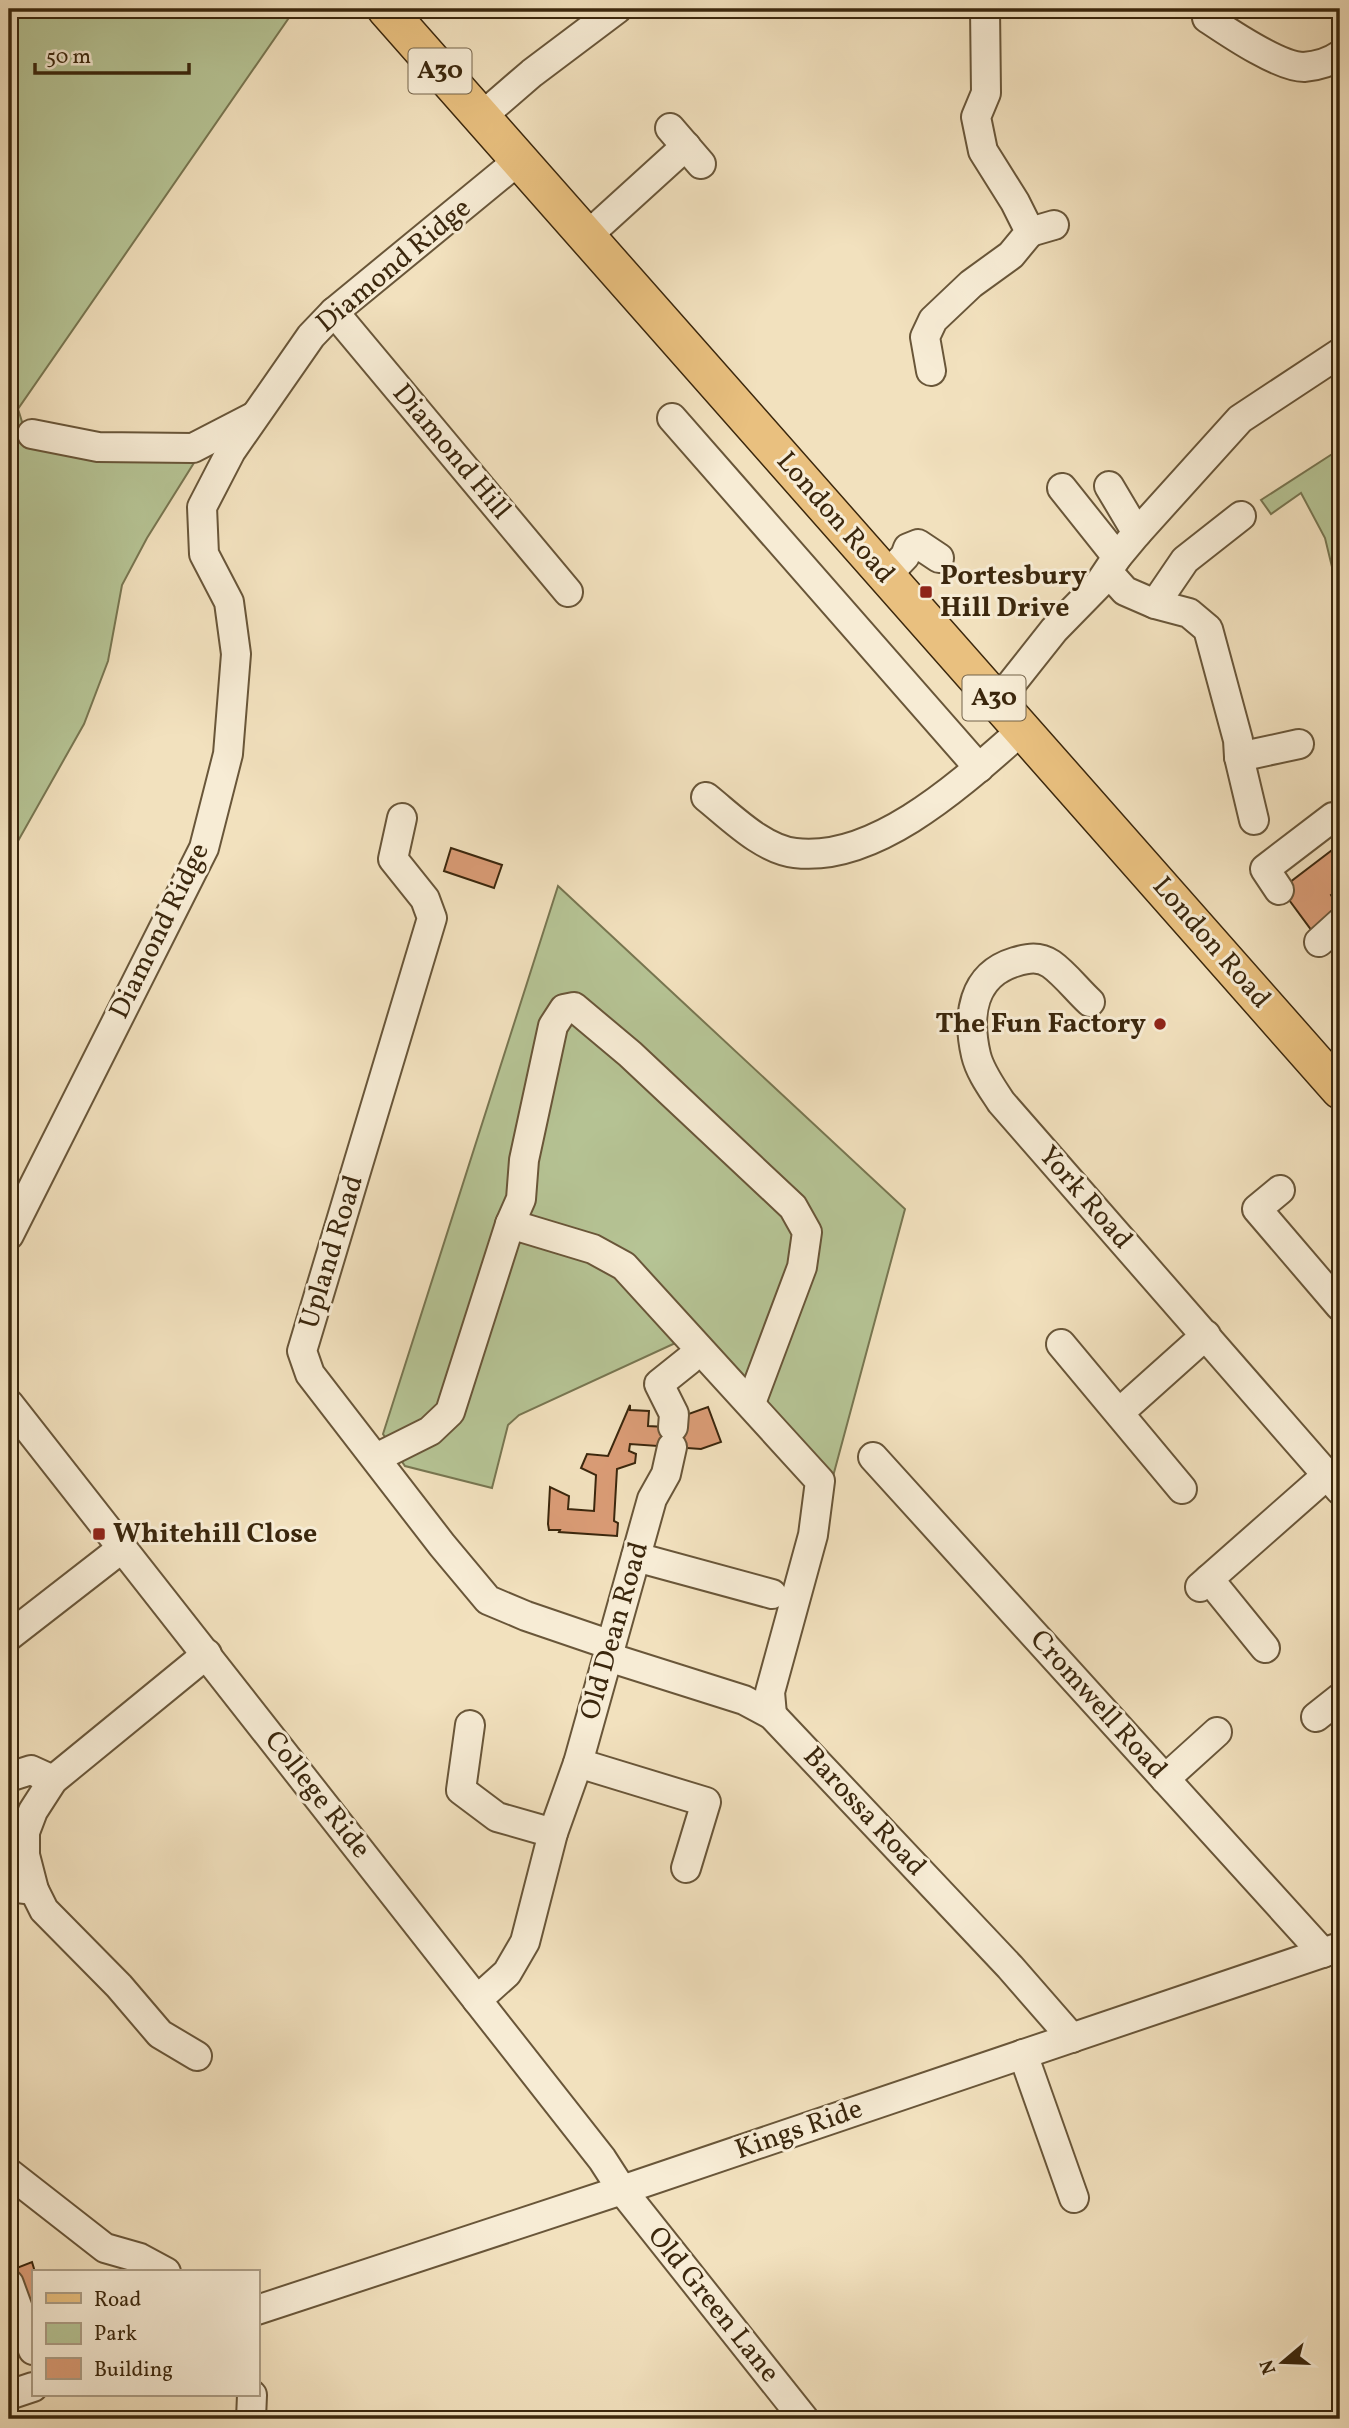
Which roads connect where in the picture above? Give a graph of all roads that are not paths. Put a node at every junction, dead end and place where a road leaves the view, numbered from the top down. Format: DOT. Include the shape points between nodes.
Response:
graph roads {
  1 [pos="386,9"];
  2 [pos="617,9"];
  3 [pos="985,9"];
  4 [pos="1207,18"];
  5 [pos="1340,55"];
  6 [pos="481,117"];
  7 [pos="686,146"];
  8 [pos="519,160"];
  9 [pos="587,236"];
  10 [pos="334,312"];
  11 [pos="1340,353"];
  12 [pos="931,371"];
  13 [pos="256,416"];
  14 [pos="672,418"];
  15 [pos="32,434"];
  16 [pos="1109,486"];
  17 [pos="1062,488"];
  18 [pos="1241,516"];
  19 [pos="1137,533"];
  20 [pos="939,558"];
  21 [pos="1112,564"];
  22 [pos="886,576"];
  23 [pos="568,592"];
  24 [pos="1155,604"];
  25 [pos="997,702"];
  26 [pos="1023,730"];
  27 [pos="1299,744"];
  28 [pos="1239,757"];
  29 [pos="979,768"];
  30 [pos="706,797"];
  31 [pos="402,818"];
  32 [pos="1254,820"];
  33 [pos="1333,826"];
  34 [pos="1279,890"];
  35 [pos="1340,923"];
  36 [pos="1318,942"];
  37 [pos="1090,1002"];
  38 [pos="1340,1090"];
  39 [pos="1280,1190"];
  40 [pos="510,1224"];
  41 [pos="9,1235"];
  42 [pos="1340,1306"];
  43 [pos="1206,1335"];
  44 [pos="1061,1345"];
  45 [pos="689,1360"];
  46 [pos="751,1403"];
  47 [pos="9,1404"];
  48 [pos="1120,1412"];
  49 [pos="873,1457"];
  50 [pos="376,1458"];
  51 [pos="1334,1482"];
  52 [pos="1182,1489"];
  53 [pos="121,1549"];
  54 [pos="636,1557"];
  55 [pos="772,1594"];
  56 [pos="9,1636"];
  57 [pos="1265,1648"];
  58 [pos="610,1651"];
  59 [pos="207,1654"];
  60 [pos="1340,1698"];
  61 [pos="772,1715"];
  62 [pos="1315,1717"];
  63 [pos="470,1725"];
  64 [pos="1217,1732"];
  65 [pos="578,1763"];
  66 [pos="9,1777"];
  67 [pos="1165,1779"];
  68 [pos="53,1780"];
  69 [pos="554,1833"];
  70 [pos="686,1868"];
  71 [pos="21,1888"];
  72 [pos="1332,1950"];
  73 [pos="477,2000"];
  74 [pos="1072,2038"];
  75 [pos="1023,2054"];
  76 [pos="197,2056"];
  77 [pos="9,2173"];
  78 [pos="622,2190"];
  79 [pos="1074,2198"];
  80 [pos="162,2270"];
  81 [pos="9,2284"];
  82 [pos="259,2310"];
  83 [pos="32,2347"];
  84 [pos="32,2387"];
  85 [pos="9,2395"];
  86 [pos="252,2396"];
  87 [pos="251,2419"];
  88 [pos="804,2419"];
  1 -- 6 [label="main road, London Road / A30"];
  2 -- 6 [label="street"];
  3 -- 12 [label="street" via="986,93 976,117 983,151 1015,202 1042,228 933,320 925,337"];
  4 -- 5 [label="street" via="1260,52 1302,67"];
  6 -- 8 [label="main road, London Road / A30"];
  7 -- 9 [label="street"];
  8 -- 9 [label="main road, London Road / A30"];
  8 -- 10 [label="street, Diamond Ridge"];
  9 -- 22 [label="main road, London Road / A30"];
  10 -- 13 [label="street, Diamond Ridge" via="311,336"];
  10 -- 23 [label="street, Diamond Hill"];
  11 -- 19 [label="street" via="1240,419"];
  13 -- 15 [label="street, Diamond Ridge" via="193,448 98,447"];
  13 -- 41 [label="street, Diamond Ridge" via="202,507 204,554 229,602 236,654 228,754 204,848"];
  14 -- 29 [label="street, London Road"];
  16 -- 19 [label="street"];
  17 -- 21 [label="street"];
  18 -- 24 [label="street" via="1185,561"];
  19 -- 21 [label="street"];
  20 -- 22 [label="street" via="918,544 908,548"];
  21 -- 24 [label="street" via="1125,591"];
  21 -- 25 [label="street"];
  22 -- 25 [label="main road, London Road / A30"];
  24 -- 28 [label="street" via="1189,613 1208,629"];
  25 -- 26 [label="main road, London Road / A30"];
  26 -- 29 [label="street"];
  26 -- 38 [label="main road, London Road / A30"];
  27 -- 28 [label="street"];
  28 -- 32 [label="street"];
  29 -- 30 [label="street" via="886,832 837,853 793,853 756,838"];
  31 -- 50 [label="street, Upland Road" via="389,868 425,899 432,918 302,1351 310,1374"];
  33 -- 34 [label="street" via="1265,869"];
  35 -- 36 [label="street"];
  37 -- 43 [label="street, York Road" via="1050,964 1031,957 1004,965 983,981 972,1009 976,1056 1001,1102"];
  39 -- 42 [label="street" via="1257,1209"];
  40 -- 46 [label="street" via="593,1249 624,1266"];
  40 -- 46 [label="street" via="521,1199 524,1160 553,1026 564,1009 575,1007 784,1198 807,1232 802,1266"];
  40 -- 50 [label="street" via="450,1412 430,1431"];
  43 -- 48 [label="street"];
  43 -- 51 [label="street, York Road"];
  44 -- 48 [label="street"];
  45 -- 54 [label="street, Old Dean Road" via="659,1384 674,1414 673,1437 666,1474 652,1499"];
  46 -- 61 [label="street" via="820,1481 813,1535 769,1692"];
  47 -- 53 [label="street, College Ride"];
  48 -- 52 [label="street"];
  49 -- 67 [label="street, Cromwell Road"];
  50 -- 58 [label="street, Upland Road" via="488,1600"];
  51 -- 57 [label="street" via="1204,1583"];
  53 -- 56 [label="street"];
  53 -- 59 [label="street, College Ride"];
  54 -- 55 [label="street"];
  54 -- 58 [label="street, Old Dean Road"];
  58 -- 61 [label="street, Barossa Road" via="744,1700"];
  58 -- 65 [label="street, Old Dean Road"];
  59 -- 68 [label="street"];
  59 -- 73 [label="street, College Ride"];
  60 -- 62 [label="street"];
  61 -- 74 [label="street, Barossa Road"];
  63 -- 69 [label="street" via="461,1790 497,1817"];
  64 -- 67 [label="street"];
  65 -- 69 [label="street, Old Dean Road"];
  65 -- 70 [label="street" via="706,1802"];
  66 -- 68 [label="street" via="31,1770"];
  67 -- 72 [label="street, Cromwell Road"];
  68 -- 71 [label="street" via="25,1832"];
  69 -- 73 [label="street, Old Dean Road" via="525,1942 507,1973"];
  71 -- 76 [label="street" via="160,2034"];
  72 -- 74 [label="street, Kings Ride"];
  73 -- 78 [label="street, College Ride"];
  74 -- 75 [label="street, Kings Ride"];
  75 -- 78 [label="street, Kings Ride"];
  75 -- 79 [label="street"];
  77 -- 80 [label="street" via="105,2248"];
  78 -- 82 [label="street, Kings Ride"];
  78 -- 88 [label="street, Old Green Lane"];
  81 -- 83 [label="street"];
  84 -- 85 [label="street"];
  86 -- 87 [label="street"];
}
